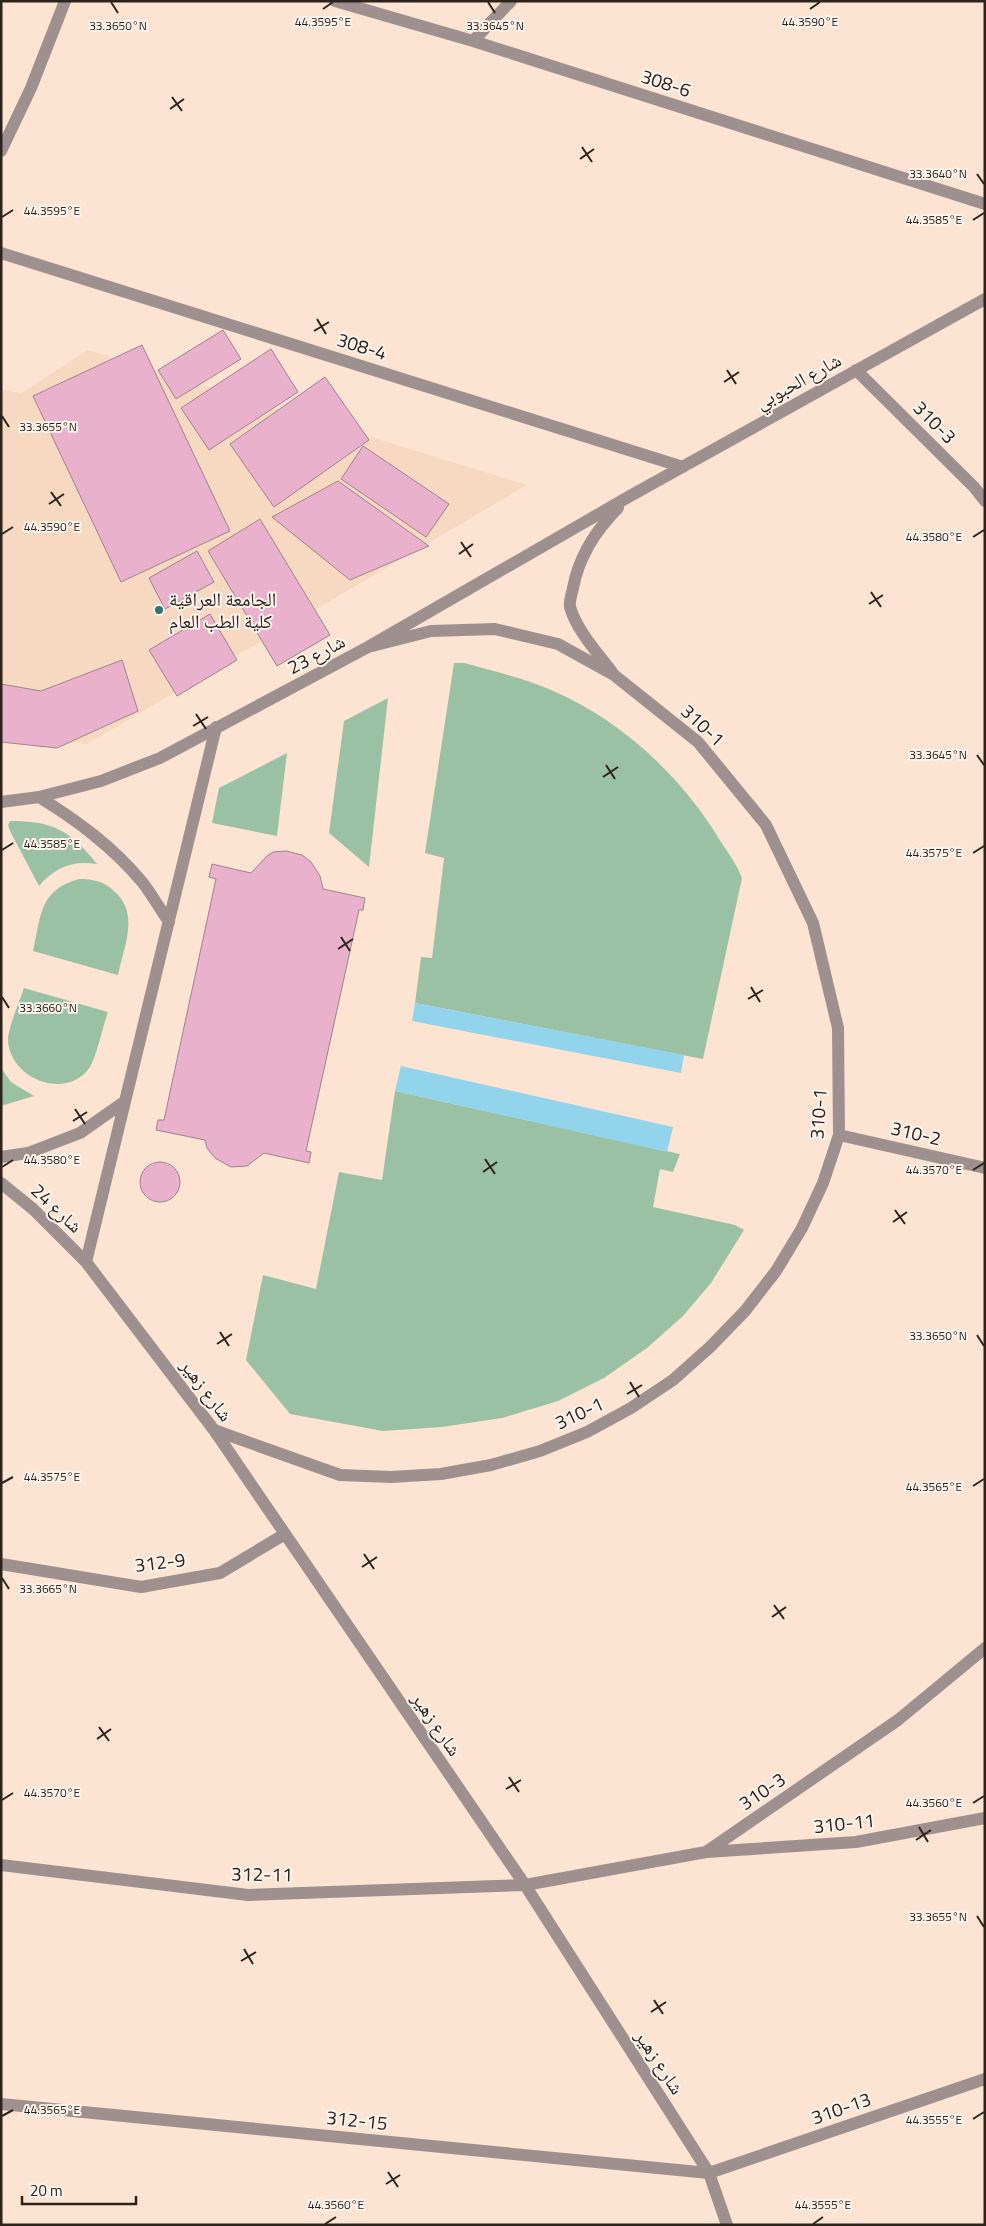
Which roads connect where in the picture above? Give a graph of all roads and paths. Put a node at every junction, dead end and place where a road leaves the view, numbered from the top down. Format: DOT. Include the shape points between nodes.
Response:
graph roads {
  1 [pos="65,1"];
  2 [pos="335,1"];
  3 [pos="511,1"];
  4 [pos="473,42"];
  5 [pos="1,152"];
  6 [pos="985,204"];
  7 [pos="1,253"];
  8 [pos="985,299"];
  9 [pos="856,370"];
  10 [pos="683,467"];
  11 [pos="630,496"];
  12 [pos="985,501"];
  13 [pos="368,647"];
  14 [pos="614,675"];
  15 [pos="216,728"];
  16 [pos="39,797"];
  17 [pos="1,802"];
  18 [pos="169,922"];
  19 [pos="124,1102"];
  20 [pos="839,1135"];
  21 [pos="1,1157"];
  22 [pos="985,1168"];
  23 [pos="1,1183"];
  24 [pos="86,1262"];
  25 [pos="214,1430"];
  26 [pos="285,1534"];
  27 [pos="1,1564"];
  28 [pos="985,1648"];
  29 [pos="985,1818"];
  30 [pos="706,1852"];
  31 [pos="1,1865"];
  32 [pos="525,1885"];
  33 [pos="985,2079"];
  34 [pos="1,2104"];
  35 [pos="709,2173"];
  36 [pos="727,2225"];
  1 -- 5 [label="street" via="31,88"];
  2 -- 4 [label="street, 308-6"];
  3 -- 4 [label="street"];
  4 -- 6 [label="street, 308-6"];
  7 -- 10 [label="street, 308-4"];
  8 -- 9 [label="street, شارع الحبوبي"];
  9 -- 10 [label="street, شارع الحبوبي"];
  9 -- 12 [label="street, 310-3"];
  10 -- 11 [label="street, شارع الحبوبي"];
  11 -- 13 [label="street, شارع 23"];
  11 -- 14 [label="street" via="600,526 583,553 570,605 583,633"];
  13 -- 14 [label="street, 310-1" via="431,631 495,629 558,644"];
  13 -- 15 [label="street, شارع 23"];
  14 -- 20 [label="street, 310-1" via="698,742 766,825 813,922 838,1028"];
  15 -- 16 [label="street, شارع 23" via="151,762 101,781"];
  15 -- 18 [label="street"];
  16 -- 17 [label="street, شارع 23"];
  16 -- 18 [label="street" via="78,821 112,850 143,884"];
  18 -- 19 [label="street"];
  19 -- 21 [label="street" via="80,1133 28,1153"];
  19 -- 24 [label="street"];
  20 -- 22 [label="street, 310-2"];
  20 -- 25 [label="street, 310-1" via="823,1183 802,1228 776,1271 745,1311 673,1380 587,1432 540,1451 491,1465 441,1474 391,1477 340,1476"];
  23 -- 24 [label="street, شارع 24" via="33,1209"];
  24 -- 25 [label="street, شارع زهير"];
  25 -- 26 [label="street, شارع زهير"];
  26 -- 27 [label="street, 312-9" via="220,1572 141,1587"];
  26 -- 32 [label="street, شارع زهير"];
  28 -- 30 [label="street, 310-3" via="898,1720"];
  29 -- 30 [label="street, 310-11" via="856,1842"];
  30 -- 32 [label="street, 310-3"];
  31 -- 32 [label="street, 312-11" via="248,1895"];
  32 -- 35 [label="street, شارع زهير"];
  33 -- 35 [label="street, 310-13"];
  34 -- 35 [label="street, 312-15"];
  35 -- 36 [label="street, شارع زهير"];
}
